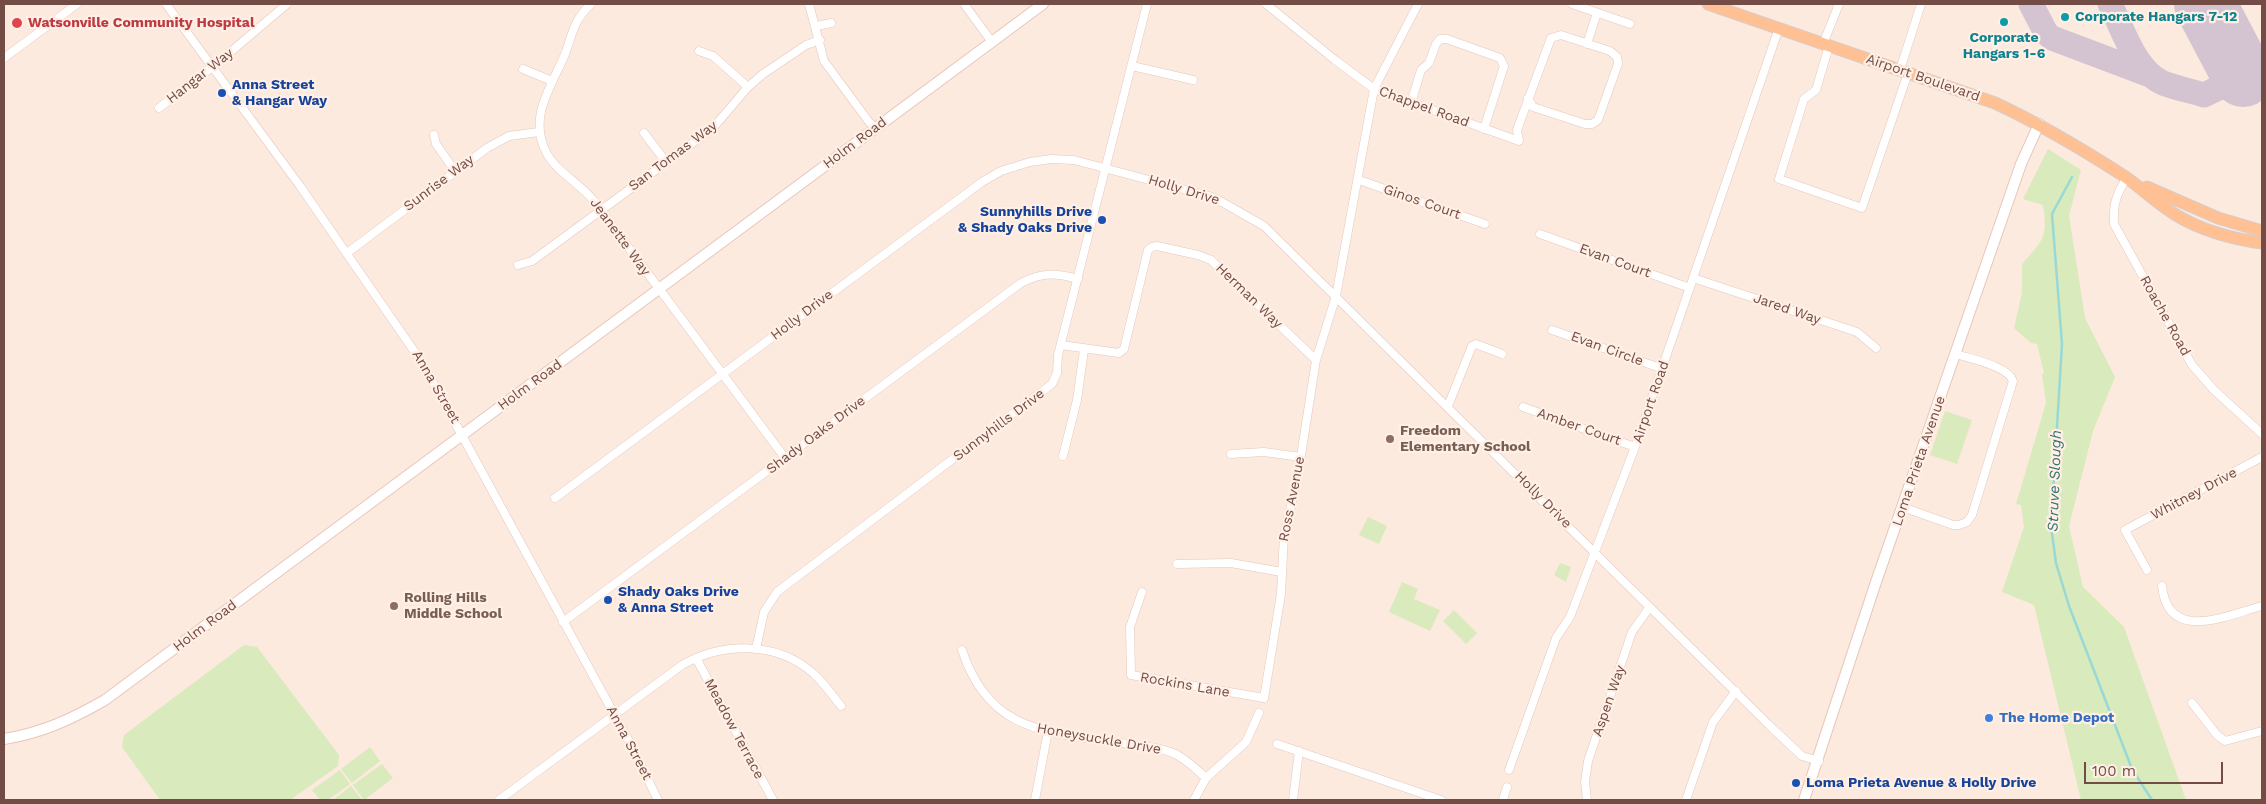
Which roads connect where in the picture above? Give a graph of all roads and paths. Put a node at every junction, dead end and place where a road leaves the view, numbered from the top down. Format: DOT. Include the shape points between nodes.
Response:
graph roads {
  1 [pos="77,4"];
  2 [pos="166,4"];
  3 [pos="287,4"];
  4 [pos="591,4"];
  5 [pos="809,4"];
  6 [pos="964,4"];
  7 [pos="1043,4"];
  8 [pos="1147,4"];
  9 [pos="1266,4"];
  10 [pos="1418,4"];
  11 [pos="1572,4"];
  12 [pos="1708,4"];
  13 [pos="1839,4"];
  14 [pos="1921,4"];
  15 [pos="1597,13"];
  16 [pos="831,23"];
  17 [pos="1630,24"];
  18 [pos="817,26"];
  19 [pos="1779,28"];
  20 [pos="820,40"];
  21 [pos="992,42"];
  22 [pos="1587,44"];
  23 [pos="1826,45"];
  24 [pos="699,51"];
  25 [pos="4,58"];
  26 [pos="1132,66"];
  27 [pos="212,67"];
  28 [pos="523,68"];
  29 [pos="1904,72"];
  30 [pos="1193,80"];
  31 [pos="552,81"];
  32 [pos="748,87"];
  33 [pos="1374,89"];
  34 [pos="1528,98"];
  35 [pos="1411,103"];
  36 [pos="158,108"];
  37 [pos="2039,124"];
  38 [pos="876,128"];
  39 [pos="1484,129"];
  40 [pos="539,132"];
  41 [pos="644,132"];
  42 [pos="434,135"];
  43 [pos="666,162"];
  44 [pos="1106,167"];
  45 [pos="455,171"];
  46 [pos="2127,178"];
  47 [pos="1359,180"];
  48 [pos="601,211"];
  49 [pos="1485,224"];
  50 [pos="2262,231"];
  51 [pos="1540,234"];
  52 [pos="2262,244"];
  53 [pos="347,253"];
  54 [pos="518,265"];
  55 [pos="1693,278"];
  56 [pos="1078,279"];
  57 [pos="1690,288"];
  58 [pos="659,290"];
  59 [pos="1336,296"];
  60 [pos="1552,330"];
  61 [pos="1061,346"];
  62 [pos="1876,348"];
  63 [pos="1084,350"];
  64 [pos="1502,354"];
  65 [pos="1956,354"];
  66 [pos="1316,360"];
  67 [pos="1663,369"];
  68 [pos="722,374"];
  69 [pos="1448,406"];
  70 [pos="1523,407"];
  71 [pos="463,434"];
  72 [pos="2262,434"];
  73 [pos="1636,447"];
  74 [pos="1230,454"];
  75 [pos="1063,456"];
  76 [pos="1301,457"];
  77 [pos="2262,457"];
  78 [pos="785,458"];
  79 [pos="556,498"];
  80 [pos="1902,507"];
  81 [pos="1596,552"];
  82 [pos="1177,564"];
  83 [pos="2147,570"];
  84 [pos="1282,572"];
  85 [pos="2162,586"];
  86 [pos="1142,592"];
  87 [pos="2262,606"];
  88 [pos="1649,608"];
  89 [pos="563,622"];
  90 [pos="756,649"];
  91 [pos="962,650"];
  92 [pos="696,658"];
  93 [pos="1736,691"];
  94 [pos="1264,698"];
  95 [pos="2192,703"];
  96 [pos="841,706"];
  97 [pos="1259,713"];
  98 [pos="615,716"];
  99 [pos="2262,730"];
  100 [pos="1048,731"];
  101 [pos="4,740"];
  102 [pos="1277,744"];
  103 [pos="1299,751"];
  104 [pos="1819,761"];
  105 [pos="1509,770"];
  106 [pos="1206,778"];
  107 [pos="1507,787"];
  108 [pos="499,800"];
  109 [pos="658,800"];
  110 [pos="773,800"];
  111 [pos="1035,800"];
  112 [pos="1194,800"];
  113 [pos="1293,800"];
  114 [pos="1441,800"];
  115 [pos="1502,800"];
  116 [pos="1587,800"];
  117 [pos="1686,800"];
  118 [pos="1804,800"];
  1 -- 25 [label="street"];
  2 -- 27 [label="street, Anna Street"];
  3 -- 27 [label="street, Hangar Way"];
  4 -- 31 [label="street, Jeanette Way" via="572,28 566,52"];
  5 -- 18 [label="street"];
  6 -- 21 [label="street"];
  7 -- 21 [label="street, Holm Road"];
  8 -- 26 [label="street, Sunnyhills Drive"];
  9 -- 33 [label="street, Chappel Road"];
  10 -- 33 [label="street"];
  11 -- 15 [label="street"];
  12 -- 19 [label="main road, Airport Boulevard"];
  13 -- 23 [label="street"];
  14 -- 29 [label="street"];
  15 -- 17 [label="street"];
  15 -- 22 [label="street"];
  16 -- 18 [label="street"];
  18 -- 20 [label="street"];
  19 -- 23 [label="main road, Airport Boulevard"];
  19 -- 55 [label="street, Airport Road"];
  20 -- 32 [label="street, San Tomas Way" via="806,45"];
  20 -- 38 [label="street" via="824,61"];
  21 -- 38 [label="street, Holm Road"];
  22 -- 34 [label="street" via="1561,35 1551,38"];
  22 -- 34 [label="street" via="1610,51 1618,61 1596,122 1585,124 1533,107"];
  23 -- 29 [label="main road, Airport Boulevard"];
  23 -- 29 [label="street" via="1816,90 1804,99 1779,179 1862,208"];
  24 -- 32 [label="street" via="713,56"];
  26 -- 30 [label="street"];
  26 -- 44 [label="street, Sunnyhills Drive"];
  27 -- 36 [label="street, Hangar Way"];
  27 -- 53 [label="street, Anna Street"];
  28 -- 31 [label="street"];
  29 -- 37 [label="main road, Airport Boulevard" via="1994,103"];
  31 -- 40 [label="street, Jeanette Way" via="540,111"];
  32 -- 43 [label="street, San Tomas Way" via="713,128"];
  33 -- 35 [label="street, Chappel Road"];
  33 -- 47 [label="street"];
  34 -- 39 [label="street, Chappel Road" via="1517,130 1518,141"];
  35 -- 39 [label="street, Chappel Road"];
  35 -- 39 [label="street" via="1421,70 1431,60 1438,41 1447,39 1500,58 1504,66"];
  37 -- 46 [label="main road, Airport Boulevard"];
  37 -- 65 [label="street, Loma Prieta Avenue" via="2021,164"];
  38 -- 58 [label="street, Holm Road"];
  40 -- 45 [label="street, Sunrise Way" via="502,139"];
  40 -- 48 [label="street, Jeanette Way" via="550,159 584,189"];
  41 -- 43 [label="street"];
  42 -- 45 [label="street" via="436,144"];
  43 -- 48 [label="street, San Tomas Way"];
  44 -- 56 [label="street, Sunnyhills Drive"];
  44 -- 59 [label="street, Holly Drive" via="1214,197 1239,210 1264,226"];
  44 -- 68 [label="street, Holly Drive" via="1051,159 1020,164 991,176"];
  45 -- 53 [label="street, Sunrise Way"];
  46 -- 50 [label="main road, Airport Boulevard" via="2218,218"];
  46 -- 52 [label="main road, Airport Boulevard" via="2176,215 2212,231"];
  46 -- 72 [label="street, Roache Road" via="2116,193 2114,224 2192,365"];
  47 -- 49 [label="street, Ginos Court"];
  47 -- 59 [label="street"];
  48 -- 54 [label="street, San Tomas Way" via="532,260"];
  48 -- 58 [label="street, Jeanette Way"];
  51 -- 57 [label="street, Evan Court"];
  53 -- 71 [label="street, Anna Street" via="412,347"];
  55 -- 57 [label="street, Airport Road"];
  55 -- 62 [label="street, Jared Way" via="1857,332"];
  56 -- 61 [label="street, Sunnyhills Drive"];
  56 -- 78 [label="street, Shady Oaks Drive" via="1049,273 1021,283"];
  57 -- 67 [label="street, Airport Road"];
  58 -- 68 [label="street, Jeanette Way"];
  58 -- 71 [label="street, Holm Road"];
  59 -- 66 [label="street"];
  59 -- 69 [label="street, Holly Drive"];
  60 -- 67 [label="street, Evan Circle"];
  61 -- 63 [label="street, Herman Way"];
  61 -- 90 [label="street, Sunnyhills Drive" via="1057,373 1049,388 777,592 764,612"];
  63 -- 66 [label="street, Herman Way" via="1119,353 1124,349 1148,250 1154,246 1211,260"];
  63 -- 75 [label="street" via="1077,400"];
  64 -- 69 [label="street" via="1476,344 1472,346"];
  65 -- 80 [label="street, Loma Prieta Avenue"];
  65 -- 80 [label="street" via="2004,370 2013,382 1972,515 1967,522 1956,526"];
  66 -- 76 [label="street, Ross Avenue"];
  67 -- 73 [label="street, Airport Road"];
  68 -- 78 [label="street, Jeanette Way"];
  68 -- 79 [label="street, Holly Drive"];
  69 -- 81 [label="street, Holly Drive"];
  70 -- 73 [label="street, Amber Court"];
  71 -- 89 [label="street, Anna Street"];
  71 -- 101 [label="street, Holm Road" via="105,700 65,722 32,735"];
  73 -- 81 [label="street, Airport Road"];
  74 -- 76 [label="street" via="1264,452"];
  76 -- 84 [label="street, Ross Avenue" via="1284,535"];
  77 -- 83 [label="street, Whitney Drive" via="2125,530"];
  78 -- 89 [label="street, Shady Oaks Drive"];
  80 -- 104 [label="street, Loma Prieta Avenue"];
  81 -- 88 [label="street, Holly Drive"];
  81 -- 105 [label="street, Airport Road" via="1570,617 1556,638"];
  82 -- 84 [label="street" via="1232,563"];
  84 -- 94 [label="street, Ross Avenue"];
  85 -- 87 [label="street" via="2170,610 2185,621"];
  86 -- 94 [label="street, Rockins Lane" via="1130,627 1131,675"];
  88 -- 93 [label="street, Holly Drive"];
  88 -- 116 [label="street, Aspen Way" via="1632,632 1588,761 1584,782"];
  89 -- 98 [label="street, Anna Street"];
  90 -- 92 [label="street" via="724,649"];
  90 -- 96 [label="street" via="781,655 804,666 820,679"];
  91 -- 100 [label="street, Honeysuckle Drive" via="974,680 994,705 1018,722"];
  92 -- 98 [label="street"];
  92 -- 110 [label="street, Meadow Terrace"];
  93 -- 104 [label="street, Holly Drive" via="1802,756"];
  93 -- 117 [label="street" via="1713,722"];
  95 -- 99 [label="street" via="2225,741"];
  97 -- 106 [label="street" via="1246,742"];
  98 -- 108 [label="street"];
  98 -- 109 [label="street, Anna Street"];
  100 -- 106 [label="street, Honeysuckle Drive" via="1164,750 1182,758"];
  100 -- 111 [label="street"];
  102 -- 103 [label="street"];
  103 -- 113 [label="street"];
  103 -- 114 [label="street"];
  104 -- 118 [label="street, Loma Prieta Avenue"];
  106 -- 112 [label="street"];
  107 -- 115 [label="street"];
}
